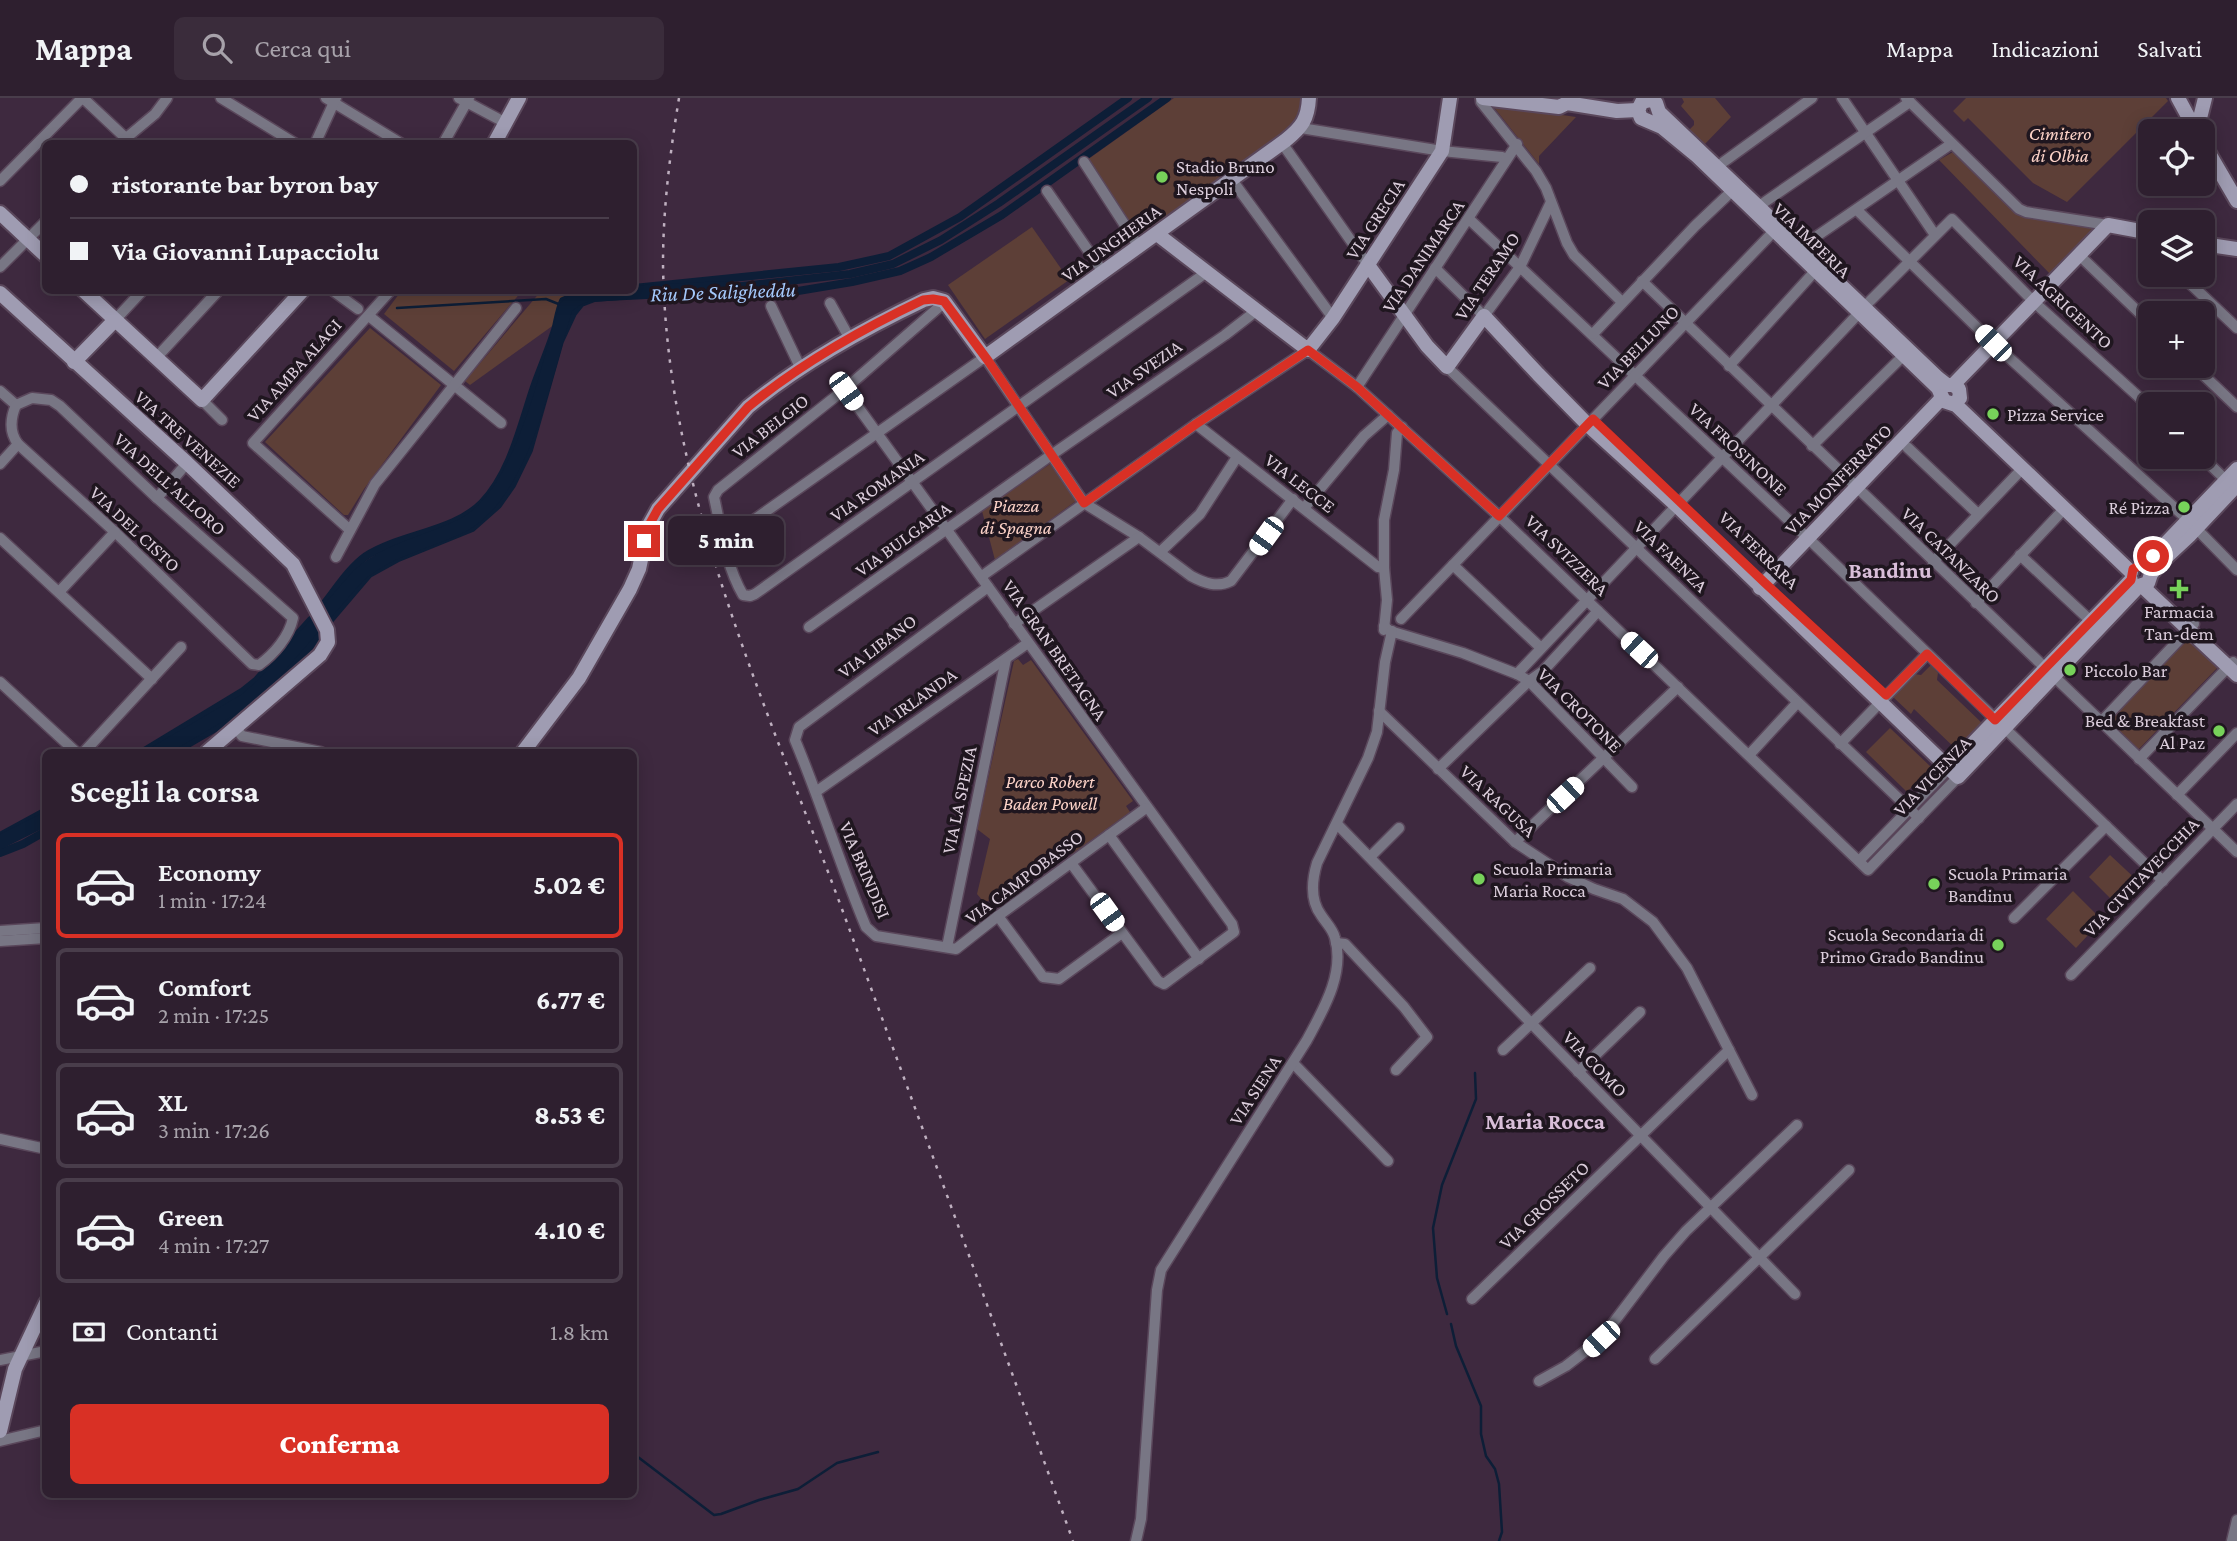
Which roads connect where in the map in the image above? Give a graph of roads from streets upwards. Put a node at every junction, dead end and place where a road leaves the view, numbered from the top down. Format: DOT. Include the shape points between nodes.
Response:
graph roads {
  1 [pos="82,98"];
  2 [pos="167,98"];
  3 [pos="222,98"];
  4 [pos="519,98"];
  5 [pos="1310,98"];
  6 [pos="1450,98"];
  7 [pos="1482,98"];
  8 [pos="1812,98"];
  9 [pos="1842,98"];
  10 [pos="2178,98"];
  11 [pos="2205,98"];
  12 [pos="332,99"];
  13 [pos="465,99"];
  14 [pos="1908,100"];
  15 [pos="1525,101"];
  16 [pos="1649,107"];
  17 [pos="2191,119"];
  18 [pos="2200,119"];
  19 [pos="506,123"];
  20 [pos="1301,128"];
  21 [pos="1865,134"];
  22 [pos="124,140"];
  23 [pos="126,140"];
  24 [pos="290,140"];
  25 [pos="317,140"];
  26 [pos="396,140"];
  27 [pos="445,140"];
  28 [pos="496,140"];
  29 [pos="1282,143"];
  30 [pos="1517,144"];
  31 [pos="1951,144"];
  32 [pos="1442,151"];
  33 [pos="1506,159"];
  34 [pos="1084,162"];
  35 [pos="2215,163"];
  36 [pos="1718,166"];
  37 [pos="1232,180"];
  38 [pos="0,181"];
  39 [pos="1898,181"];
  40 [pos="1733,190"];
  41 [pos="1047,191"];
  42 [pos="2237,201"];
  43 [pos="1551,202"];
  44 [pos="1759,206"];
  45 [pos="1857,210"];
  46 [pos="0,213"];
  47 [pos="1469,219"];
  48 [pos="42,225"];
  49 [pos="2114,226"];
  50 [pos="1775,230"];
  51 [pos="2138,231"];
  52 [pos="1157,234"];
  53 [pos="1935,235"];
  54 [pos="27,240"];
  55 [pos="2215,246"];
  56 [pos="1139,247"];
  57 [pos="1801,247"];
  58 [pos="2237,249"];
  59 [pos="42,253"];
  60 [pos="2083,258"];
  61 [pos="1910,261"];
  62 [pos="1368,265"];
  63 [pos="0,267"];
  64 [pos="1520,267"];
  65 [pos="1435,268"];
  66 [pos="1816,270"];
  67 [pos="1103,272"];
  68 [pos="1207,272"];
  69 [pos="1642,281"];
  70 [pos="2194,287"];
  71 [pos="0,293"];
  72 [pos="87,294"];
  73 [pos="139,294"];
  74 [pos="215,294"];
  75 [pos="299,294"];
  76 [pos="337,294"];
  77 [pos="388,294"];
  78 [pos="944,301"];
  79 [pos="1622,302"];
  80 [pos="830,303"];
  81 [pos="2038,305"];
  82 [pos="771,306"];
  83 [pos="516,308"];
  84 [pos="358,309"];
  85 [pos="1256,310"];
  86 [pos="1861,311"];
  87 [pos="2138,311"];
  88 [pos="369,316"];
  89 [pos="1404,316"];
  90 [pos="1484,316"];
  91 [pos="1333,318"];
  92 [pos="115,320"];
  93 [pos="1684,323"];
  94 [pos="2237,328"];
  95 [pos="1593,334"];
  96 [pos="850,339"];
  97 [pos="1997,347"];
  98 [pos="1308,350"];
  99 [pos="1903,356"];
  100 [pos="985,357"];
  101 [pos="156,358"];
  102 [pos="74,362"];
  103 [pos="1729,366"];
  104 [pos="1447,367"];
  105 [pos="801,369"];
  106 [pos="1635,375"];
  107 [pos="2207,378"];
  108 [pos="454,385"];
  109 [pos="1357,387"];
  110 [pos="845,389"];
  111 [pos="0,391"];
  112 [pos="1951,394"];
  113 [pos="2138,396"];
  114 [pos="202,400"];
  115 [pos="16,405"];
  116 [pos="1770,406"];
  117 [pos="1019,407"];
  118 [pos="2237,407"];
  119 [pos="1388,415"];
  120 [pos="222,420"];
  121 [pos="1591,422"];
  122 [pos="501,423"];
  123 [pos="1196,424"];
  124 [pos="1402,428"];
  125 [pos="878,434"];
  126 [pos="18,444"];
  127 [pos="1812,446"];
  128 [pos="1907,447"];
  129 [pos="1051,455"];
  130 [pos="1237,457"];
  131 [pos="1721,457"];
  132 [pos="187,463"];
  133 [pos="0,464"];
  134 [pos="1549,465"];
  135 [pos="2022,469"];
  136 [pos="2215,469"];
  137 [pos="2237,469"];
  138 [pos="913,482"];
  139 [pos="2234,486"];
  140 [pos="1859,490"];
  141 [pos="157,498"];
  142 [pos="1293,499"];
  143 [pos="1084,503"];
  144 [pos="1678,503"];
  145 [pos="1305,508"];
  146 [pos="2064,509"];
  147 [pos="1978,514"];
  148 [pos="1499,516"];
  149 [pos="2192,525"];
  150 [pos="947,529"];
  151 [pos="350,530"];
  152 [pos="115,532"];
  153 [pos="1139,537"];
  154 [pos="0,538"];
  155 [pos="1811,540"];
  156 [pos="724,541"];
  157 [pos="1635,548"];
  158 [pos="1160,552"];
  159 [pos="2020,555"];
  160 [pos="336,557"];
  161 [pos="1933,562"];
  162 [pos="1453,565"];
  163 [pos="1384,568"];
  164 [pos="2237,570"];
  165 [pos="982,576"];
  166 [pos="2141,576"];
  167 [pos="1386,586"];
  168 [pos="988,587"];
  169 [pos="1765,588"];
  170 [pos="59,592"];
  171 [pos="1586,600"];
  172 [pos="1976,603"];
  173 [pos="1598,611"];
  174 [pos="1398,617"];
  175 [pos="1014,624"];
  176 [pos="2095,625"];
  177 [pos="809,627"];
  178 [pos="1388,627"];
  179 [pos="2191,627"];
  180 [pos="1413,638"];
  181 [pos="1028,643"];
  182 [pos="181,647"];
  183 [pos="1541,648"];
  184 [pos="1927,654"];
  185 [pos="1006,659"];
  186 [pos="1385,662"];
  187 [pos="259,665"];
  188 [pos="2234,667"];
  189 [pos="2049,672"];
  190 [pos="1517,674"];
  191 [pos="152,679"];
  192 [pos="1529,681"];
  193 [pos="0,682"];
  194 [pos="1678,687"];
  195 [pos="1883,699"];
  196 [pos="1797,704"];
  197 [pos="1379,711"];
  198 [pos="2101,722"];
  199 [pos="2000,724"];
  200 [pos="236,728"];
  201 [pos="2237,733"];
  202 [pos="795,740"];
  203 [pos="1840,744"];
  204 [pos="73,749"];
  205 [pos="87,749"];
  206 [pos="211,749"];
  207 [pos="306,749"];
  208 [pos="525,749"];
  209 [pos="1749,755"];
  210 [pos="1604,758"];
  211 [pos="2139,759"];
  212 [pos="1438,769"];
  213 [pos="1957,769"];
  214 [pos="1632,787"];
  215 [pos="817,791"];
  216 [pos="2177,795"];
  217 [pos="2237,804"];
  218 [pos="1146,808"];
  219 [pos="1909,809"];
  220 [pos="1919,818"];
  221 [pos="1337,824"];
  222 [pos="2106,826"];
  223 [pos="1399,828"];
  224 [pos="2212,830"];
  225 [pos="1109,835"];
  226 [pos="1515,842"];
  227 [pos="2237,852"];
  228 [pos="1370,857"];
  229 [pos="1859,861"];
  230 [pos="1071,863"];
  231 [pos="1868,870"];
  232 [pos="2163,881"];
  233 [pos="998,916"];
  234 [pos="2014,918"];
  235 [pos="42,928"];
  236 [pos="0,930"];
  237 [pos="1122,933"];
  238 [pos="42,938"];
  239 [pos="0,941"];
  240 [pos="1336,943"];
  241 [pos="952,948"];
  242 [pos="1199,959"];
  243 [pos="1590,968"];
  244 [pos="2071,975"];
  245 [pos="1640,1012"];
  246 [pos="1531,1023"];
  247 [pos="1503,1050"];
  248 [pos="1729,1050"];
  249 [pos="1293,1063"];
  250 [pos="1396,1070"];
  251 [pos="1578,1072"];
  252 [pos="1752,1095"];
  253 [pos="1797,1125"];
  254 [pos="1641,1136"];
  255 [pos="0,1139"];
  256 [pos="42,1148"];
  257 [pos="1388,1161"];
  258 [pos="1849,1170"];
  259 [pos="1710,1207"];
  260 [pos="1760,1258"];
  261 [pos="1795,1294"];
  262 [pos="1472,1299"];
  263 [pos="42,1311"];
  264 [pos="42,1352"];
  265 [pos="20,1356"];
  266 [pos="1655,1359"];
  267 [pos="0,1360"];
  268 [pos="1539,1381"];
  269 [pos="42,1431"];
  270 [pos="0,1432"];
  271 [pos="0,1441"];
  272 [pos="2237,1520"];
  273 [pos="1136,1541"];
  274 [pos="2232,1541"];
  1 -- 22 [label="street"];
  1 -- 38 [label="street"];
  2 -- 23 [label="street"];
  3 -- 24 [label="street"];
  4 -- 19 [label="street"];
  5 -- 20 [label="street"];
  6 -- 32 [label="street, VIA GRECIA"];
  7 -- 15 [label="street, VIA IMPERIA"];
  7 -- 30 [label="street"];
  8 -- 36 [label="street"];
  9 -- 21 [label="street"];
  10 -- 17 [label="street"];
  11 -- 18 [label="street"];
  12 -- 25 [label="street"];
  12 -- 26 [label="street"];
  13 -- 19 [label="street"];
  13 -- 27 [label="street"];
  14 -- 21 [label="street"];
  14 -- 31 [label="street"];
  15 -- 16 [label="street, VIA IMPERIA" via="1616,111"];
  16 -- 36 [label="street, VIA IMPERIA"];
  16 -- 40 [label="street, VIA IMPERIA" via="1662,127"];
  19 -- 28 [label="street"];
  20 -- 29 [label="street, VIA UNGHERIA"];
  20 -- 32 [label="street"];
  21 -- 39 [label="street"];
  21 -- 44 [label="street"];
  29 -- 37 [label="street, VIA UNGHERIA"];
  29 -- 62 [label="street"];
  30 -- 33 [label="street, VIA DANIMARCA"];
  30 -- 43 [label="street"];
  31 -- 39 [label="street"];
  31 -- 49 [label="street" via="2019,209"];
  32 -- 33 [label="street"];
  32 -- 62 [label="street, VIA GRECIA"];
  33 -- 47 [label="street, VIA DANIMARCA"];
  34 -- 56 [label="street"];
  35 -- 42 [label="street"];
  36 -- 44 [label="street, VIA IMPERIA"];
  37 -- 52 [label="street, VIA UNGHERIA"];
  37 -- 91 [label="street"];
  39 -- 45 [label="street"];
  39 -- 53 [label="street"];
  40 -- 50 [label="street, VIA IMPERIA"];
  40 -- 69 [label="street"];
  41 -- 67 [label="street"];
  43 -- 64 [label="street, VIA TERAMO"];
  43 -- 79 [label="street" via="1574,255"];
  44 -- 57 [label="street, VIA IMPERIA"];
  45 -- 57 [label="street"];
  45 -- 61 [label="street"];
  46 -- 54 [label="street"];
  47 -- 64 [label="street, VIA FROSINONE"];
  47 -- 65 [label="street, VIA DANIMARCA"];
  48 -- 54 [label="street"];
  49 -- 51 [label="street"];
  49 -- 60 [label="street, VIA MONFERRATO"];
  50 -- 66 [label="street, VIA IMPERIA"];
  50 -- 93 [label="street, VIA BELLUNO"];
  52 -- 56 [label="street, VIA UNGHERIA"];
  52 -- 68 [label="street, VIA SVIZZERA"];
  53 -- 61 [label="street"];
  53 -- 81 [label="street, VIA AGRIGENTO" via="1952,219"];
  54 -- 59 [label="street"];
  54 -- 63 [label="street"];
  55 -- 58 [label="street"];
  56 -- 67 [label="street, VIA UNGHERIA"];
  57 -- 86 [label="street, VIA IMPERIA"];
  60 -- 81 [label="street, VIA MONFERRATO"];
  60 -- 87 [label="street"];
  61 -- 86 [label="street"];
  61 -- 97 [label="street"];
  62 -- 89 [label="street, VIA FAENZA"];
  62 -- 91 [label="street, VIA GRECIA"];
  64 -- 90 [label="street, VIA TERAMO"];
  64 -- 95 [label="street, VIA FROSINONE"];
  65 -- 89 [label="street, VIA DANIMARCA"];
  65 -- 90 [label="street, VIA FERRARA"];
  66 -- 86 [label="street, VIA IMPERIA"];
  66 -- 103 [label="street"];
  67 -- 100 [label="street, VIA UNGHERIA"];
  68 -- 85 [label="street, VIA SVIZZERA"];
  68 -- 117 [label="street, VIA ROMANIA"];
  69 -- 79 [label="street"];
  69 -- 93 [label="street, VIA CATANZARO"];
  70 -- 94 [label="street"];
  71 -- 102 [label="street, VIA TRE VENEZIE"];
  72 -- 92 [label="street"];
  73 -- 92 [label="street"];
  74 -- 101 [label="street"];
  75 -- 114 [label="street"];
  76 -- 84 [label="street"];
  77 -- 88 [label="street, VIA AMBA ALAGI"];
  78 -- 96 [label="street" via="923,300"];
  78 -- 100 [label="street"];
  78 -- 110 [label="street, VIA BELGIO"];
  79 -- 95 [label="street"];
  80 -- 96 [label="street"];
  81 -- 97 [label="street, VIA MONFERRATO"];
  81 -- 113 [label="street, VIA AGRIGENTO"];
  82 -- 105 [label="street"];
  83 -- 108 [label="street"];
  85 -- 98 [label="street, VIA SVIZZERA"];
  85 -- 129 [label="street, VIA SVEZIA"];
  86 -- 99 [label="street, VIA IMPERIA"];
  86 -- 112 [label="street, VIA IMPERIA"];
  86 -- 116 [label="street"];
  88 -- 108 [label="street"];
  88 -- 151 [label="street, VIA AMBA ALAGI" via="253,443"];
  89 -- 104 [label="street, VIA FAENZA"];
  89 -- 109 [label="street, VIA DANIMARCA"];
  90 -- 104 [label="street, VIA TERAMO"];
  90 -- 121 [label="street, VIA FERRARA"];
  91 -- 98 [label="street, VIA GRECIA"];
  92 -- 101 [label="street"];
  92 -- 102 [label="street"];
  93 -- 103 [label="street, VIA CATANZARO"];
  93 -- 106 [label="street, VIA BELLUNO"];
  95 -- 106 [label="street, VIA FROSINONE"];
  96 -- 105 [label="street"];
  97 -- 112 [label="street, VIA MONFERRATO"];
  97 -- 149 [label="street"];
  98 -- 109 [label="street, VIA SVIZZERA"];
  98 -- 123 [label="street"];
  99 -- 112 [label="street, VIA IMPERIA"];
  99 -- 127 [label="street"];
  100 -- 117 [label="street"];
  100 -- 125 [label="street"];
  101 -- 114 [label="street"];
  102 -- 132 [label="street, VIA TRE VENEZIE"];
  103 -- 116 [label="street, VIA CATANZARO"];
  104 -- 134 [label="street, VIA FAENZA"];
  105 -- 208 [label="street" via="748,407 652,518 635,580 590,660"];
  106 -- 121 [label="street, VIA BELLUNO"];
  106 -- 131 [label="street, VIA FROSINONE"];
  107 -- 118 [label="street"];
  108 -- 122 [label="street"];
  108 -- 151 [label="street" via="375,484"];
  109 -- 119 [label="street, VIA SVIZZERA"];
  110 -- 125 [label="street, VIA GRAN BRETAGNA"];
  110 -- 156 [label="street, VIA BELGIO" via="714,497"];
  111 -- 115 [label="street"];
  112 -- 128 [label="street, VIA MONFERRATO"];
  112 -- 135 [label="street, VIA IMPERIA"];
  112 -- 140 [label="street, VIA MONFERRATO" via="1940,400"];
  112 -- 166 [label="street, VIA IMPERIA"];
  114 -- 120 [label="street"];
  115 -- 126 [label="street" via="11,421"];
  115 -- 141 [label="street, VIA DELL'ALLORO" via="32,398 51,400"];
  116 -- 127 [label="street, VIA CATANZARO"];
  116 -- 131 [label="street"];
  117 -- 129 [label="street"];
  117 -- 138 [label="street, VIA ROMANIA"];
  119 -- 124 [label="street, VIA SVIZZERA"];
  119 -- 145 [label="street" via="1364,436"];
  121 -- 134 [label="street, VIA BELLUNO"];
  121 -- 144 [label="street, VIA FERRARA"];
  123 -- 130 [label="street, VIA LECCE"];
  123 -- 143 [label="street"];
  124 -- 148 [label="street, VIA SVIZZERA"];
  124 -- 163 [label="street" via="1397,433 1384,520"];
  125 -- 138 [label="street, VIA GRAN BRETAGNA"];
  125 -- 156 [label="street"];
  126 -- 133 [label="street"];
  126 -- 152 [label="street, VIA DEL CISTO"];
  127 -- 140 [label="street, VIA CATANZARO"];
  128 -- 140 [label="street, VIA MONFERRATO"];
  128 -- 147 [label="street"];
  129 -- 143 [label="street"];
  129 -- 150 [label="street, VIA BULGARIA"];
  130 -- 142 [label="street, VIA LECCE"];
  130 -- 158 [label="street" via="1199,514"];
  131 -- 144 [label="street"];
  131 -- 155 [label="street, VIA FROSINONE"];
  132 -- 141 [label="street"];
  132 -- 200 [label="street, VIA TRE VENEZIE" via="293,564 327,630 328,642 320,655"];
  134 -- 148 [label="street, VIA BELLUNO"];
  134 -- 157 [label="street, VIA FAENZA"];
  135 -- 146 [label="street, VIA IMPERIA"];
  135 -- 147 [label="street"];
  136 -- 139 [label="street"];
  137 -- 139 [label="street, VIA VICENZA"];
  138 -- 150 [label="street, VIA GRAN BRETAGNA"];
  138 -- 156 [label="street, VIA ROMANIA" via="750,596 737,585"];
  139 -- 149 [label="street, VIA VICENZA"];
  140 -- 155 [label="street, VIA MONFERRATO"];
  140 -- 161 [label="street, VIA CATANZARO"];
  141 -- 187 [label="street, VIA DELL'ALLORO" via="293,618 291,631"];
  142 -- 145 [label="street, VIA LECCE"];
  142 -- 158 [label="street" via="1239,573 1225,584 1191,576"];
  143 -- 153 [label="street"];
  143 -- 165 [label="street"];
  144 -- 157 [label="street"];
  144 -- 169 [label="street, VIA FERRARA"];
  145 -- 163 [label="street, VIA LECCE"];
  146 -- 159 [label="street"];
  146 -- 166 [label="street, VIA IMPERIA"];
  147 -- 161 [label="street"];
  148 -- 162 [label="street, VIA BELLUNO"];
  148 -- 171 [label="street, VIA SVIZZERA"];
  149 -- 164 [label="street"];
  149 -- 166 [label="street, VIA VICENZA"];
  150 -- 165 [label="street, VIA GRAN BRETAGNA"];
  150 -- 177 [label="street, VIA BULGARIA"];
  151 -- 160 [label="street"];
  152 -- 170 [label="street"];
  152 -- 187 [label="street, VIA DEL CISTO" via="252,664"];
  153 -- 158 [label="street"];
  153 -- 175 [label="street"];
  154 -- 170 [label="street"];
  155 -- 169 [label="street, VIA MONFERRATO"];
  155 -- 184 [label="street, VIA FROSINONE"];
  157 -- 171 [label="street"];
  157 -- 196 [label="street, VIA FAENZA"];
  159 -- 172 [label="street"];
  159 -- 176 [label="street"];
  161 -- 172 [label="street, VIA CATANZARO"];
  162 -- 174 [label="street, VIA BELLUNO"];
  162 -- 183 [label="street"];
  163 -- 167 [label="street"];
  165 -- 168 [label="street, VIA GRAN BRETAGNA"];
  166 -- 176 [label="street, VIA VICENZA"];
  166 -- 179 [label="street, VIA IMPERIA"];
  167 -- 174 [label="street"];
  167 -- 178 [label="street"];
  168 -- 175 [label="street, VIA GRAN BRETAGNA"];
  168 -- 202 [label="street, VIA LIBANO" via="799,727"];
  169 -- 195 [label="street, VIA FERRARA"];
  170 -- 191 [label="street"];
  171 -- 173 [label="street, VIA SVIZZERA"];
  171 -- 183 [label="street"];
  172 -- 189 [label="street, VIA CATANZARO"];
  173 -- 192 [label="street"];
  173 -- 194 [label="street, VIA SVIZZERA"];
  174 -- 178 [label="street" via="1399,628"];
  174 -- 178 [label="street, VIA BELLUNO" via="1387,615"];
  174 -- 180 [label="street, VIA CROTONE"];
  175 -- 181 [label="street, VIA GRAN BRETAGNA"];
  176 -- 189 [label="street, VIA VICENZA"];
  178 -- 180 [label="street, VIA CROTONE"];
  178 -- 186 [label="street"];
  179 -- 188 [label="street, VIA IMPERIA"];
  179 -- 198 [label="street"];
  180 -- 186 [label="street" via="1396,644"];
  180 -- 190 [label="street, VIA CROTONE"];
  181 -- 185 [label="street, VIA IRLANDA"];
  181 -- 218 [label="street, VIA GRAN BRETAGNA"];
  182 -- 191 [label="street"];
  183 -- 190 [label="street"];
  184 -- 195 [label="street"];
  184 -- 199 [label="street, VIA FROSINONE"];
  185 -- 215 [label="street, VIA IRLANDA"];
  185 -- 241 [label="street, VIA LA SPEZIA"];
  186 -- 197 [label="street"];
  188 -- 211 [label="street"];
  189 -- 198 [label="street, VIA CATANZARO"];
  189 -- 199 [label="street, VIA VICENZA"];
  190 -- 192 [label="street, VIA CROTONE"];
  191 -- 205 [label="street"];
  192 -- 210 [label="street, VIA CROTONE"];
  192 -- 212 [label="street"];
  193 -- 204 [label="street"];
  194 -- 209 [label="street, VIA SVIZZERA"];
  194 -- 210 [label="street"];
  195 -- 203 [label="street"];
  195 -- 213 [label="street, VIA FERRARA"];
  196 -- 203 [label="street, VIA FAENZA"];
  196 -- 209 [label="street"];
  197 -- 212 [label="street, VIA RAGUSA"];
  197 -- 221 [label="street" via="1368,758"];
  198 -- 211 [label="street, VIA CATANZARO"];
  199 -- 213 [label="street, VIA VICENZA"];
  199 -- 222 [label="street, VIA FROSINONE"];
  200 -- 206 [label="street"];
  200 -- 207 [label="street" via="242,736"];
  201 -- 216 [label="street"];
  202 -- 215 [label="street, VIA BRINDISI"];
  203 -- 219 [label="street, VIA FAENZA"];
  209 -- 229 [label="street, VIA SVIZZERA"];
  210 -- 214 [label="street, VIA CROTONE"];
  210 -- 226 [label="street"];
  211 -- 216 [label="street, VIA CATANZARO"];
  212 -- 226 [label="street, VIA RAGUSA"];
  213 -- 219 [label="street, VIA VICENZA"];
  213 -- 220 [label="street, VIA VICENZA"];
  215 -- 241 [label="street, VIA BRINDISI" via="866,927 876,936"];
  216 -- 224 [label="street, VIA CATANZARO"];
  217 -- 224 [label="street, VIA CIVITAVECCHIA"];
  218 -- 225 [label="street, VIA CAMPOBASSO"];
  218 -- 242 [label="street, VIA GRAN BRETAGNA" via="1232,924 1234,932"];
  219 -- 220 [label="street, VIA FAENZA"];
  219 -- 229 [label="street, VIA VICENZA"];
  220 -- 231 [label="street, VIA VICENZA"];
  221 -- 228 [label="street, VIA COMO"];
  221 -- 240 [label="street" via="1317,863 1313,885 1319,913"];
  222 -- 232 [label="street, VIA FROSINONE"];
  222 -- 234 [label="street"];
  223 -- 228 [label="street"];
  224 -- 227 [label="street, VIA CATANZARO"];
  224 -- 232 [label="street, VIA CIVITAVECCHIA"];
  225 -- 230 [label="street, VIA CAMPOBASSO"];
  225 -- 242 [label="street"];
  226 -- 248 [label="street, VIA RAGUSA" via="1568,877 1623,899 1653,922 1687,968"];
  228 -- 246 [label="street, VIA COMO"];
  229 -- 231 [label="street, VIA SVIZZERA"];
  230 -- 233 [label="street, VIA CAMPOBASSO"];
  230 -- 237 [label="street"];
  232 -- 244 [label="street, VIA CIVITAVECCHIA"];
  233 -- 237 [label="street" via="1043,977 1059,979"];
  233 -- 241 [label="street, VIA CAMPOBASSO"];
  235 -- 236 [label="street"];
  237 -- 242 [label="street" via="1164,984"];
  238 -- 239 [label="street"];
  240 -- 249 [label="street, VIA SIENA" via="1335,981"];
  240 -- 250 [label="street" via="1345,944 1427,1037"];
  243 -- 246 [label="street"];
  245 -- 251 [label="street"];
  246 -- 247 [label="street"];
  246 -- 251 [label="street, VIA COMO"];
  248 -- 252 [label="street, VIA RAGUSA"];
  248 -- 254 [label="street, VIA GROSSETO"];
  249 -- 257 [label="street"];
  249 -- 273 [label="street, VIA SIENA" via="1161,1270"];
  251 -- 254 [label="street, VIA COMO"];
  253 -- 259 [label="street"];
  254 -- 259 [label="street, VIA COMO"];
  254 -- 262 [label="street, VIA GROSSETO"];
  255 -- 256 [label="street"];
  258 -- 260 [label="street"];
  259 -- 260 [label="street, VIA COMO"];
  259 -- 268 [label="street" via="1664,1256 1601,1339"];
  260 -- 261 [label="street, VIA COMO"];
  260 -- 266 [label="street"];
  263 -- 265 [label="street"];
  264 -- 265 [label="street"];
  265 -- 267 [label="street"];
  265 -- 270 [label="street"];
  269 -- 271 [label="street"];
  272 -- 274 [label="street"];
}
